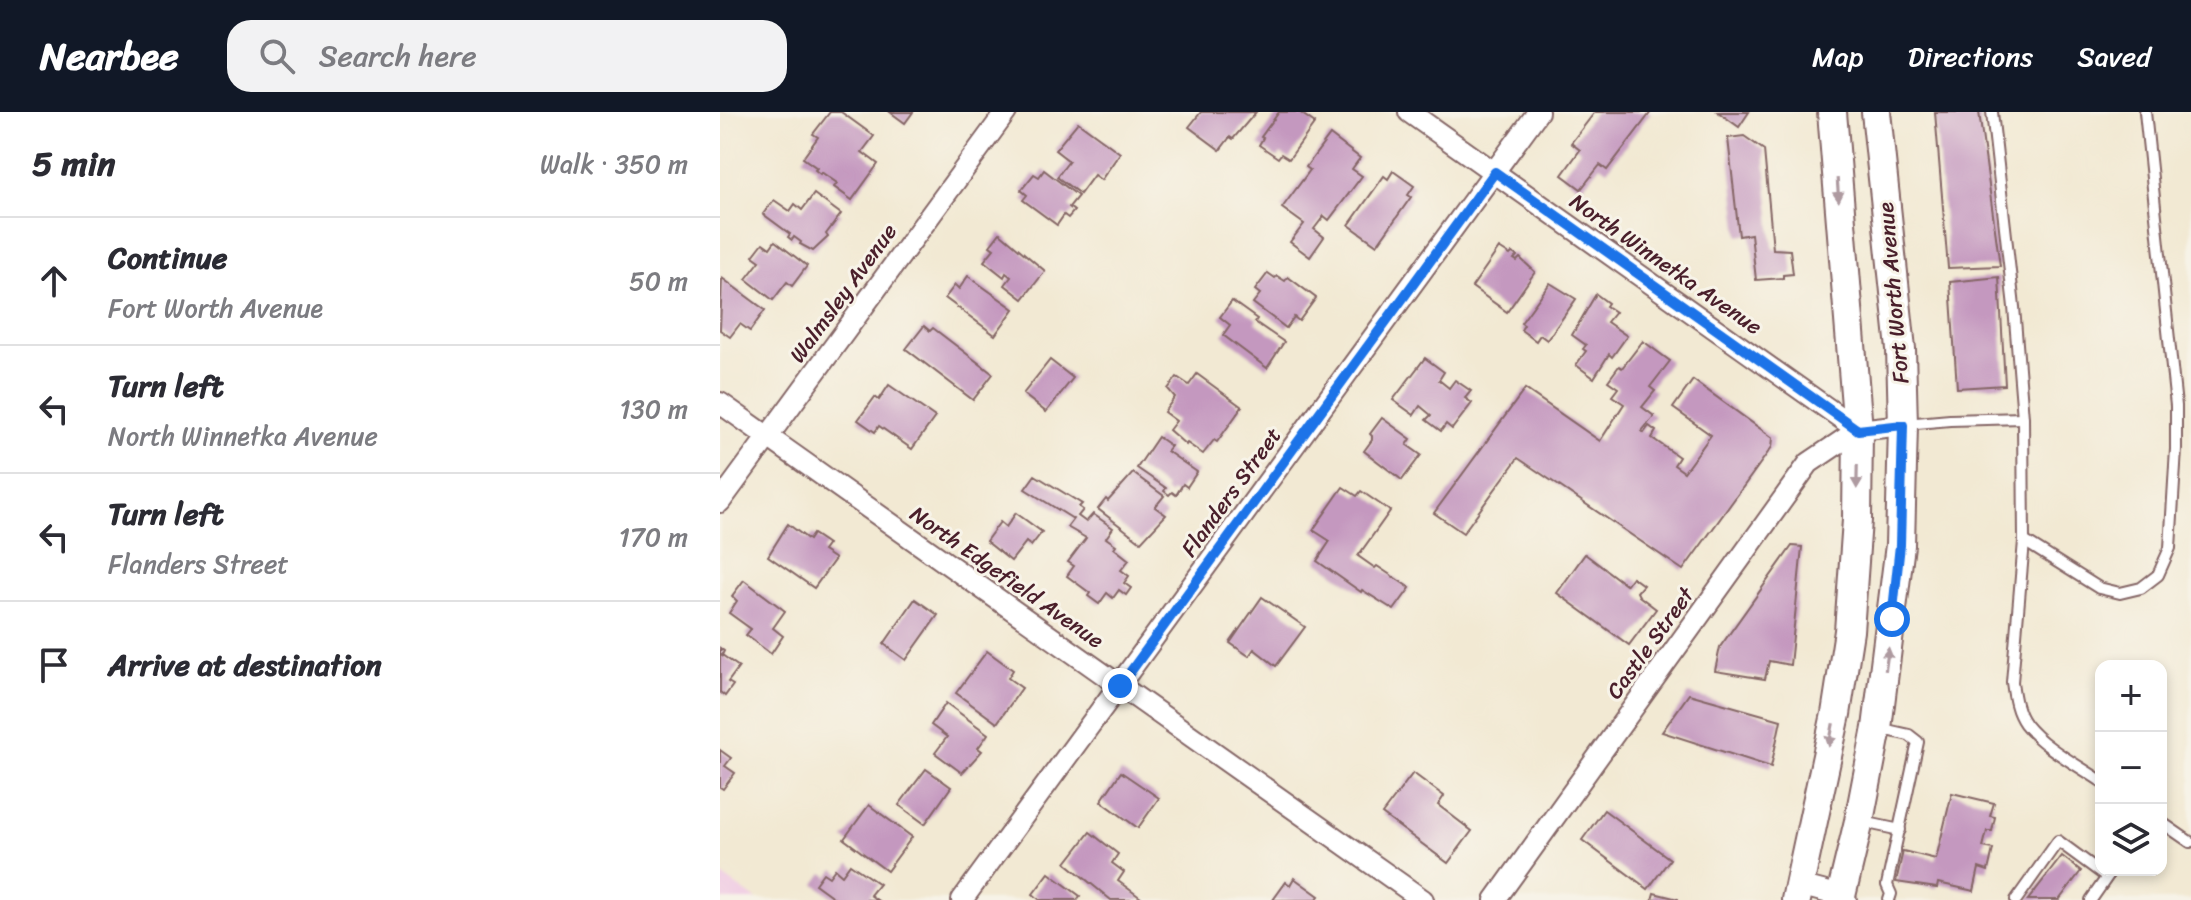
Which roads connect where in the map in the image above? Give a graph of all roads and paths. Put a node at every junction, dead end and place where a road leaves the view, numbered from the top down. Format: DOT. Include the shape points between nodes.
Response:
graph roads {
  1 [pos="1006,112"];
  2 [pos="1409,112"];
  3 [pos="1538,112"];
  4 [pos="1832,112"];
  5 [pos="1876,112"];
  6 [pos="1992,112"];
  7 [pos="2145,112"];
  8 [pos="1495,172"];
  9 [pos="720,403"];
  10 [pos="2023,418"];
  11 [pos="1903,425"];
  12 [pos="1858,430"];
  13 [pos="767,437"];
  14 [pos="720,502"];
  15 [pos="2024,541"];
  16 [pos="1120,686"];
  17 [pos="1877,728"];
  18 [pos="2095,777"];
  19 [pos="1859,821"];
  20 [pos="2167,826"];
  21 [pos="1900,830"];
  22 [pos="2190,842"];
  23 [pos="1797,893"];
  24 [pos="1842,899"];
  25 [pos="962,900"];
  26 [pos="1423,900"];
  27 [pos="1495,900"];
  28 [pos="1889,900"];
  29 [pos="2016,900"];
  30 [pos="2091,900"];
  1 -- 13 [label="street, Walmsley Avenue"];
  2 -- 8 [label="street, North Winnetka Avenue"];
  3 -- 8 [label="street, Flanders Street"];
  4 -- 12 [label="main road, Fort Worth Avenue, one-way"];
  5 -- 11 [label="main road, Fort Worth Avenue" via="1901,349"];
  6 -- 10 [label="lane"];
  7 -- 15 [label="lane" via="2176,406 2170,548 2158,575 2141,588 2120,593 2099,588"];
  8 -- 12 [label="street, North Winnetka Avenue"];
  8 -- 16 [label="street, Flanders Street"];
  9 -- 13 [label="street, North Edgefield Avenue"];
  10 -- 11 [label="lane"];
  10 -- 15 [label="lane"];
  11 -- 12 [label="street"];
  17 -- 11 [label="main road, Fort Worth Avenue, one-way" via="1900,545"];
  12 -- 23 [label="main road, Fort Worth Avenue, one-way" via="1849,631"];
  12 -- 27 [label="street, Castle Street" via="1809,463"];
  13 -- 14 [label="street, Walmsley Avenue"];
  13 -- 16 [label="street, North Edgefield Avenue"];
  15 -- 18 [label="lane" via="2012,682 2016,704 2024,722 2044,741"];
  16 -- 25 [label="street, Flanders Street"];
  16 -- 26 [label="street, North Edgefield Avenue"];
  17 -- 19 [label="main road, Fort Worth Avenue"];
  17 -- 21 [label="lane" via="1918,742"];
  19 -- 21 [label="lane"];
  19 -- 24 [label="main road, Fort Worth Avenue"];
  20 -- 22 [label="lane"];
  21 -- 28 [label="lane" via="1887,885"];
  23 -- 24 [label="street"];
  29 -- 30 [label="lane" via="2058,841 2107,877"];
}
